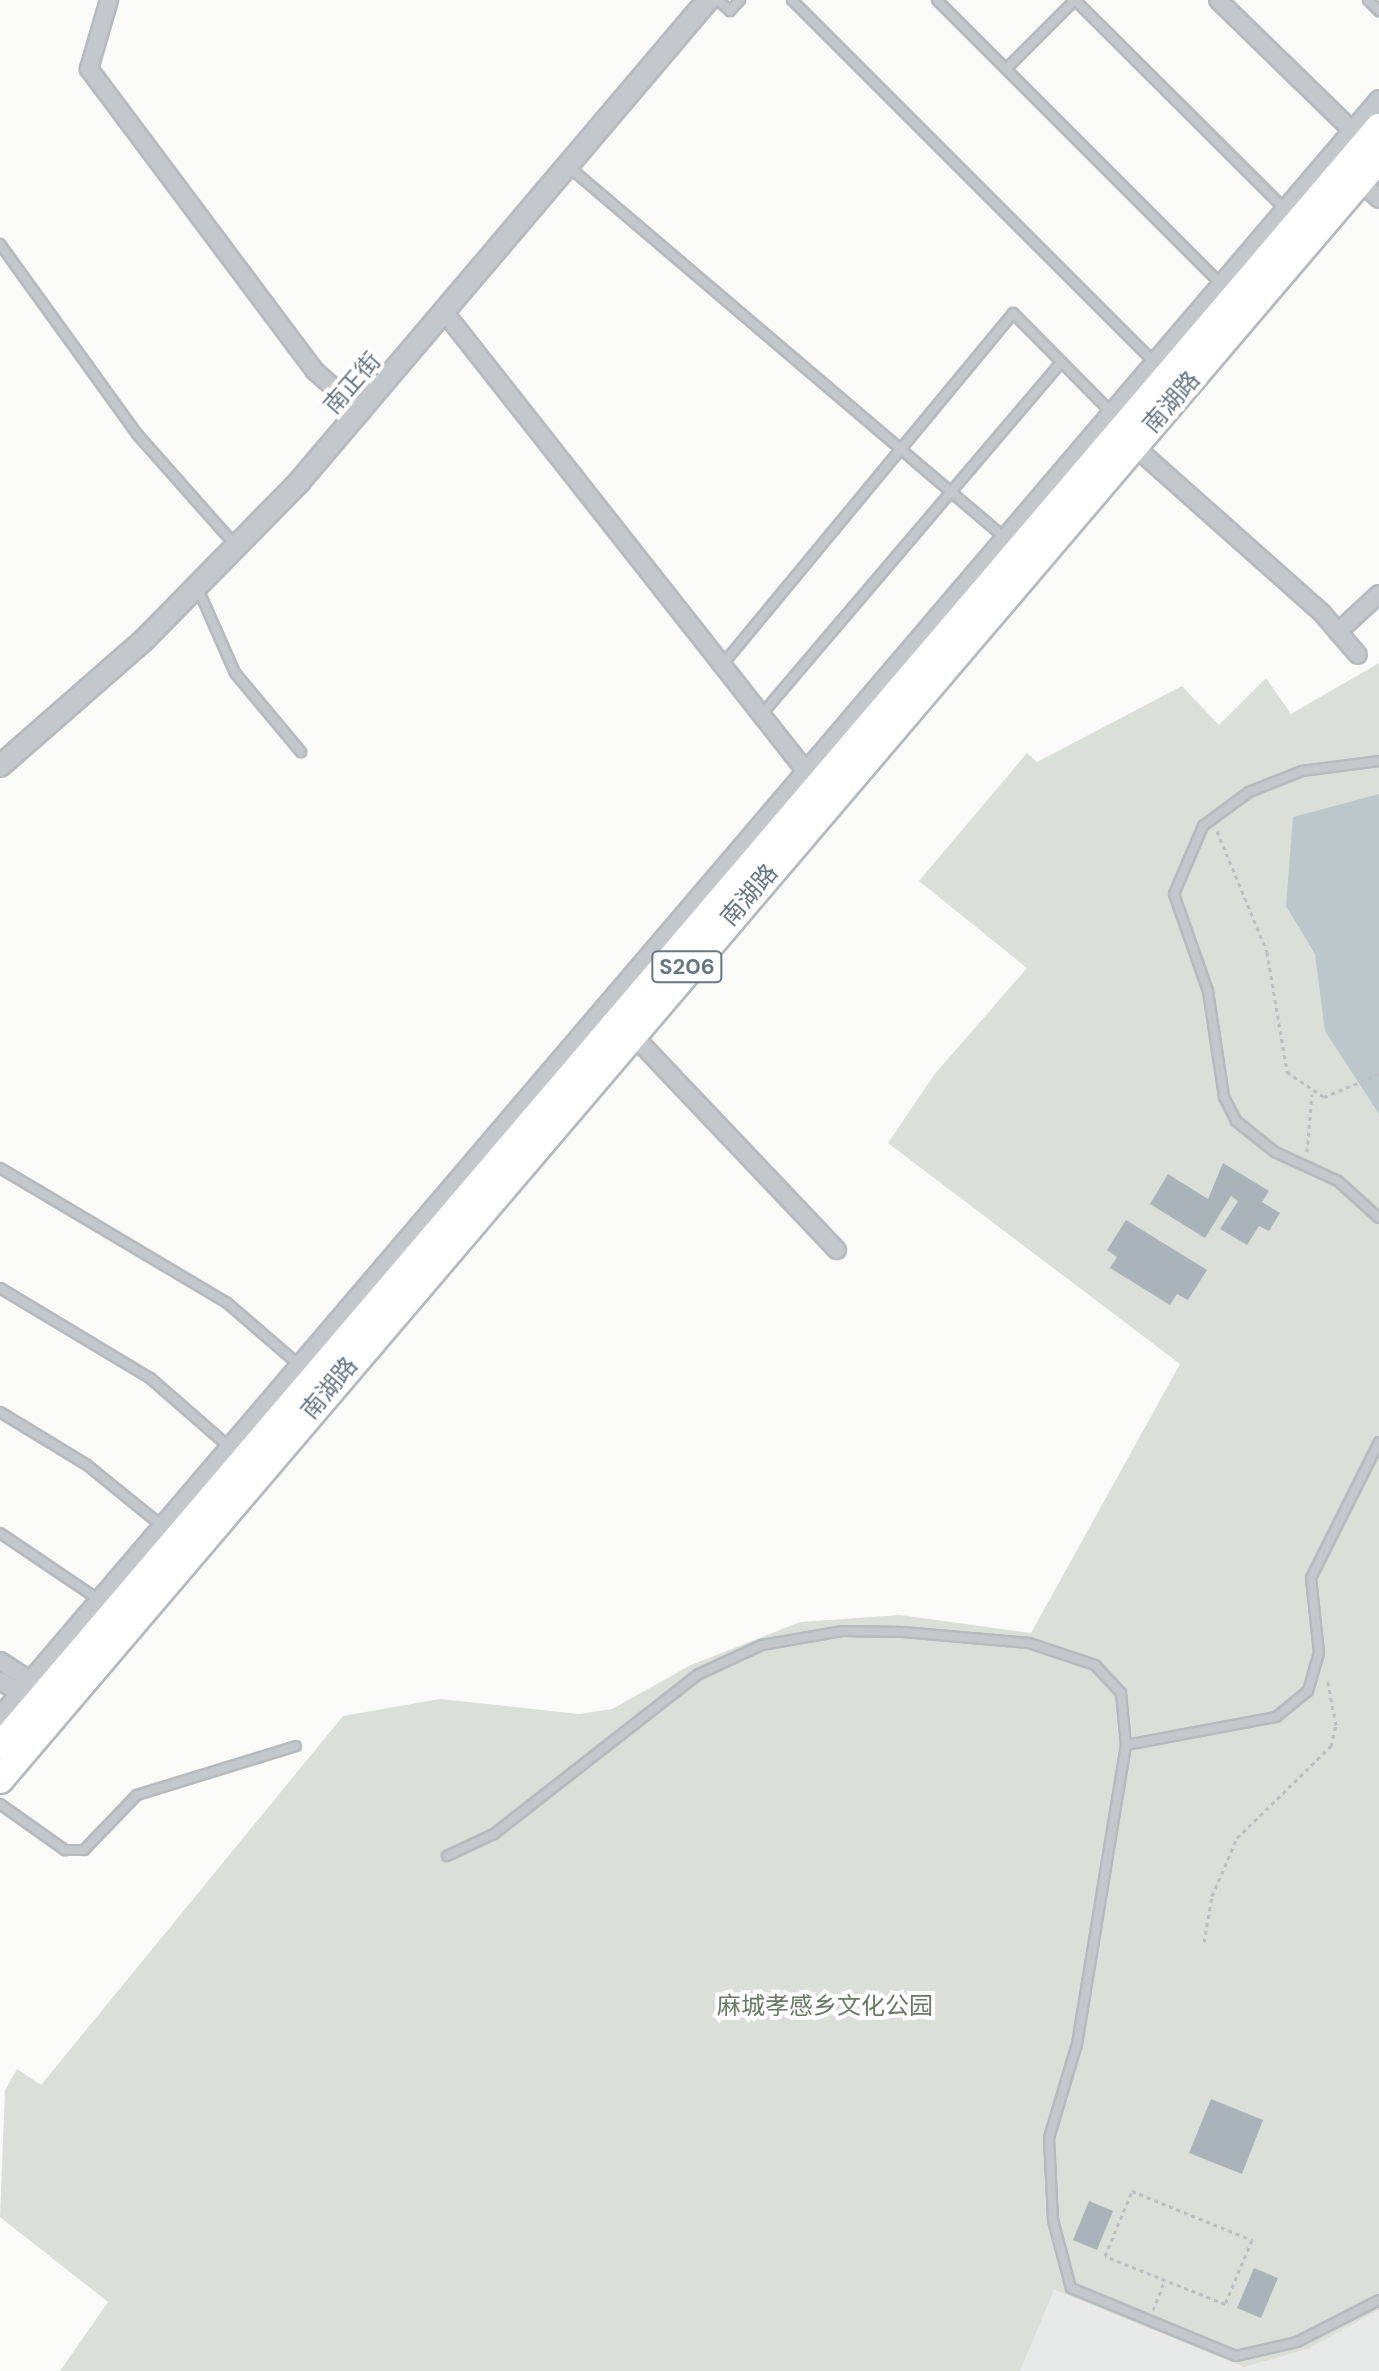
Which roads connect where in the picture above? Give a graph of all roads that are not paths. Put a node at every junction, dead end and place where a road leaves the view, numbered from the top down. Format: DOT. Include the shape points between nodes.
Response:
graph roads {
  1 [pos="109,0"];
  2 [pos="708,0"];
  3 [pos="718,0"];
  4 [pos="740,0"];
  5 [pos="792,0"];
  6 [pos="937,0"];
  7 [pos="1075,0"];
  8 [pos="1218,0"];
  9 [pos="1368,0"];
  10 [pos="1379,11"];
  11 [pos="1006,69"];
  12 [pos="1379,99"];
  13 [pos="1369,140"];
  14 [pos="568,166"];
  15 [pos="1370,190"];
  16 [pos="1285,209"];
  17 [pos="0,244"];
  18 [pos="1221,284"];
  19 [pos="445,313"];
  20 [pos="1062,362"];
  21 [pos="1154,362"];
  22 [pos="361,412"];
  23 [pos="1111,412"];
  24 [pos="1134,446"];
  25 [pos="901,449"];
  26 [pos="951,492"];
  27 [pos="1004,537"];
  28 [pos="238,547"];
  29 [pos="197,588"];
  30 [pos="1379,594"];
  31 [pos="1338,632"];
  32 [pos="1358,655"];
  33 [pos="722,665"];
  34 [pos="761,714"];
  35 [pos="301,752"];
  36 [pos="1379,761"];
  37 [pos="0,766"];
  38 [pos="805,770"];
  39 [pos="631,1033"];
  40 [pos="0,1168"];
  41 [pos="1379,1218"];
  42 [pos="837,1250"];
  43 [pos="0,1288"];
  44 [pos="298,1364"];
  45 [pos="0,1412"];
  46 [pos="1379,1442"];
  47 [pos="228,1446"];
  48 [pos="161,1525"];
  49 [pos="0,1533"];
  50 [pos="98,1599"];
  51 [pos="0,1661"];
  52 [pos="0,1681"];
  53 [pos="24,1686"];
  54 [pos="0,1716"];
  55 [pos="1126,1745"];
  56 [pos="0,1746"];
  57 [pos="296,1746"];
  58 [pos="0,1780"];
  59 [pos="0,1804"];
  60 [pos="447,1856"];
  61 [pos="1379,2300"];
  1 -- 22 [label="street" via="89,69 315,371"];
  2 -- 14 [label="street, 南正街"];
  3 -- 4 [label="lane" via="730,11"];
  5 -- 21 [label="lane"];
  6 -- 11 [label="lane"];
  7 -- 11 [label="lane"];
  7 -- 16 [label="lane"];
  8 -- 13 [label="street"];
  9 -- 10 [label="lane"];
  11 -- 18 [label="lane"];
  12 -- 13 [label="street"];
  13 -- 15 [label="main road, 南湖路 / S206"];
  13 -- 16 [label="street"];
  13 -- 56 [label="main road, 南湖路 / S206"];
  14 -- 19 [label="street, 南正街"];
  14 -- 25 [label="lane"];
  15 -- 24 [label="main road, 南湖路 / S206"];
  16 -- 18 [label="street"];
  17 -- 28 [label="lane" via="137,434"];
  18 -- 21 [label="street"];
  19 -- 22 [label="street, 南正街"];
  19 -- 33 [label="street"];
  20 -- 23 [label="lane"];
  20 -- 25 [label="lane" via="1013,313"];
  20 -- 26 [label="lane"];
  21 -- 23 [label="street"];
  22 -- 28 [label="street, 南正街"];
  23 -- 27 [label="street"];
  24 -- 31 [label="street"];
  24 -- 39 [label="main road, 南湖路 / S206"];
  25 -- 26 [label="lane"];
  25 -- 33 [label="lane"];
  26 -- 27 [label="lane"];
  26 -- 34 [label="lane"];
  27 -- 38 [label="street"];
  28 -- 29 [label="street, 南正街"];
  29 -- 35 [label="lane" via="235,673"];
  29 -- 37 [label="street, 南正街"];
  30 -- 31 [label="street"];
  31 -- 32 [label="street"];
  33 -- 34 [label="street"];
  34 -- 38 [label="street"];
  36 -- 41 [label="lane" via="1284,777 1211,820 1184,857 1174,894 1208,991 1224,1097 1256,1140 1352,1191"];
  38 -- 44 [label="street"];
  39 -- 42 [label="street"];
  39 -- 58 [label="main road, 南湖路 / S206"];
  40 -- 44 [label="lane" via="226,1302"];
  43 -- 47 [label="lane" via="150,1378"];
  44 -- 47 [label="street"];
  45 -- 48 [label="lane" via="87,1465"];
  46 -- 55 [label="lane" via="1311,1578 1319,1653 1308,1691 1276,1717"];
  47 -- 48 [label="street"];
  48 -- 50 [label="street"];
  49 -- 50 [label="lane"];
  50 -- 53 [label="street"];
  51 -- 53 [label="street"];
  52 -- 53 [label="street"];
  53 -- 54 [label="street"];
  55 -- 60 [label="lane" via="1121,1693 1083,1659 1029,1643 873,1630 812,1634 762,1645 699,1674 494,1834"];
  55 -- 61 [label="lane" via="1077,2044 1049,2138 1049,2180 1071,2288 1236,2356 1297,2342"];
  57 -- 59 [label="lane" via="137,1795 84,1850 65,1850"];
}
